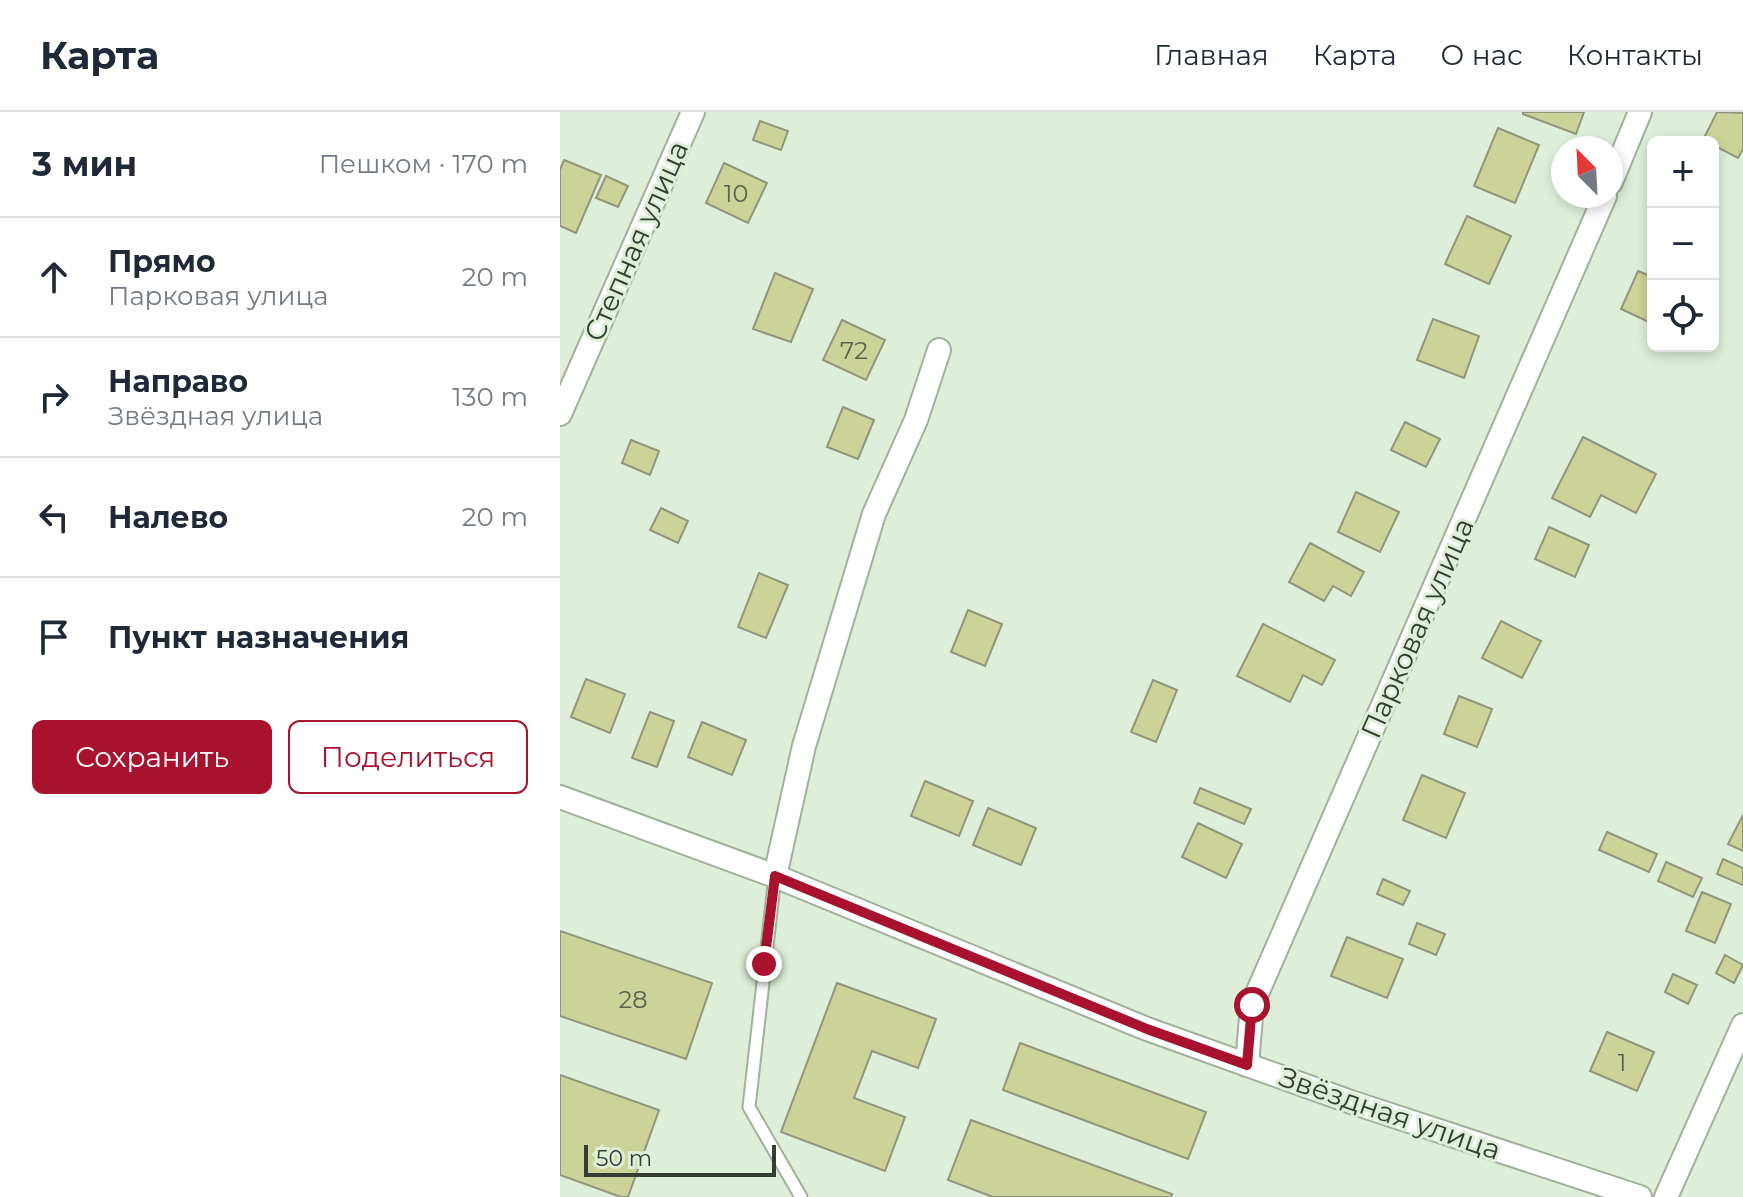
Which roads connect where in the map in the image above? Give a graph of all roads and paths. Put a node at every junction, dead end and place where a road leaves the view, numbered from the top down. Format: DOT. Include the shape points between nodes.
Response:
graph roads {
  1 [pos="693,112"];
  2 [pos="1640,112"];
  3 [pos="1623,153"];
  4 [pos="1600,208"];
  5 [pos="939,350"];
  6 [pos="560,414"];
  7 [pos="560,797"];
  8 [pos="775,876"];
  9 [pos="1743,1025"];
  10 [pos="1247,1065"];
  11 [pos="800,1196"];
  12 [pos="1640,1197"];
  13 [pos="1666,1197"];
  1 -- 6 [label="street, Степная улица"];
  2 -- 3 [label="street"];
  4 -- 10 [label="street, Парковая улица" via="1252,1005"];
  5 -- 8 [label="street" via="916,420 874,514 804,746"];
  7 -- 8 [label="street, Звёздная улица"];
  8 -- 10 [label="street, Звёздная улица"];
  8 -- 11 [label="lane" via="749,1107"];
  9 -- 13 [label="street"];
  10 -- 12 [label="street, Звёздная улица"];
}
